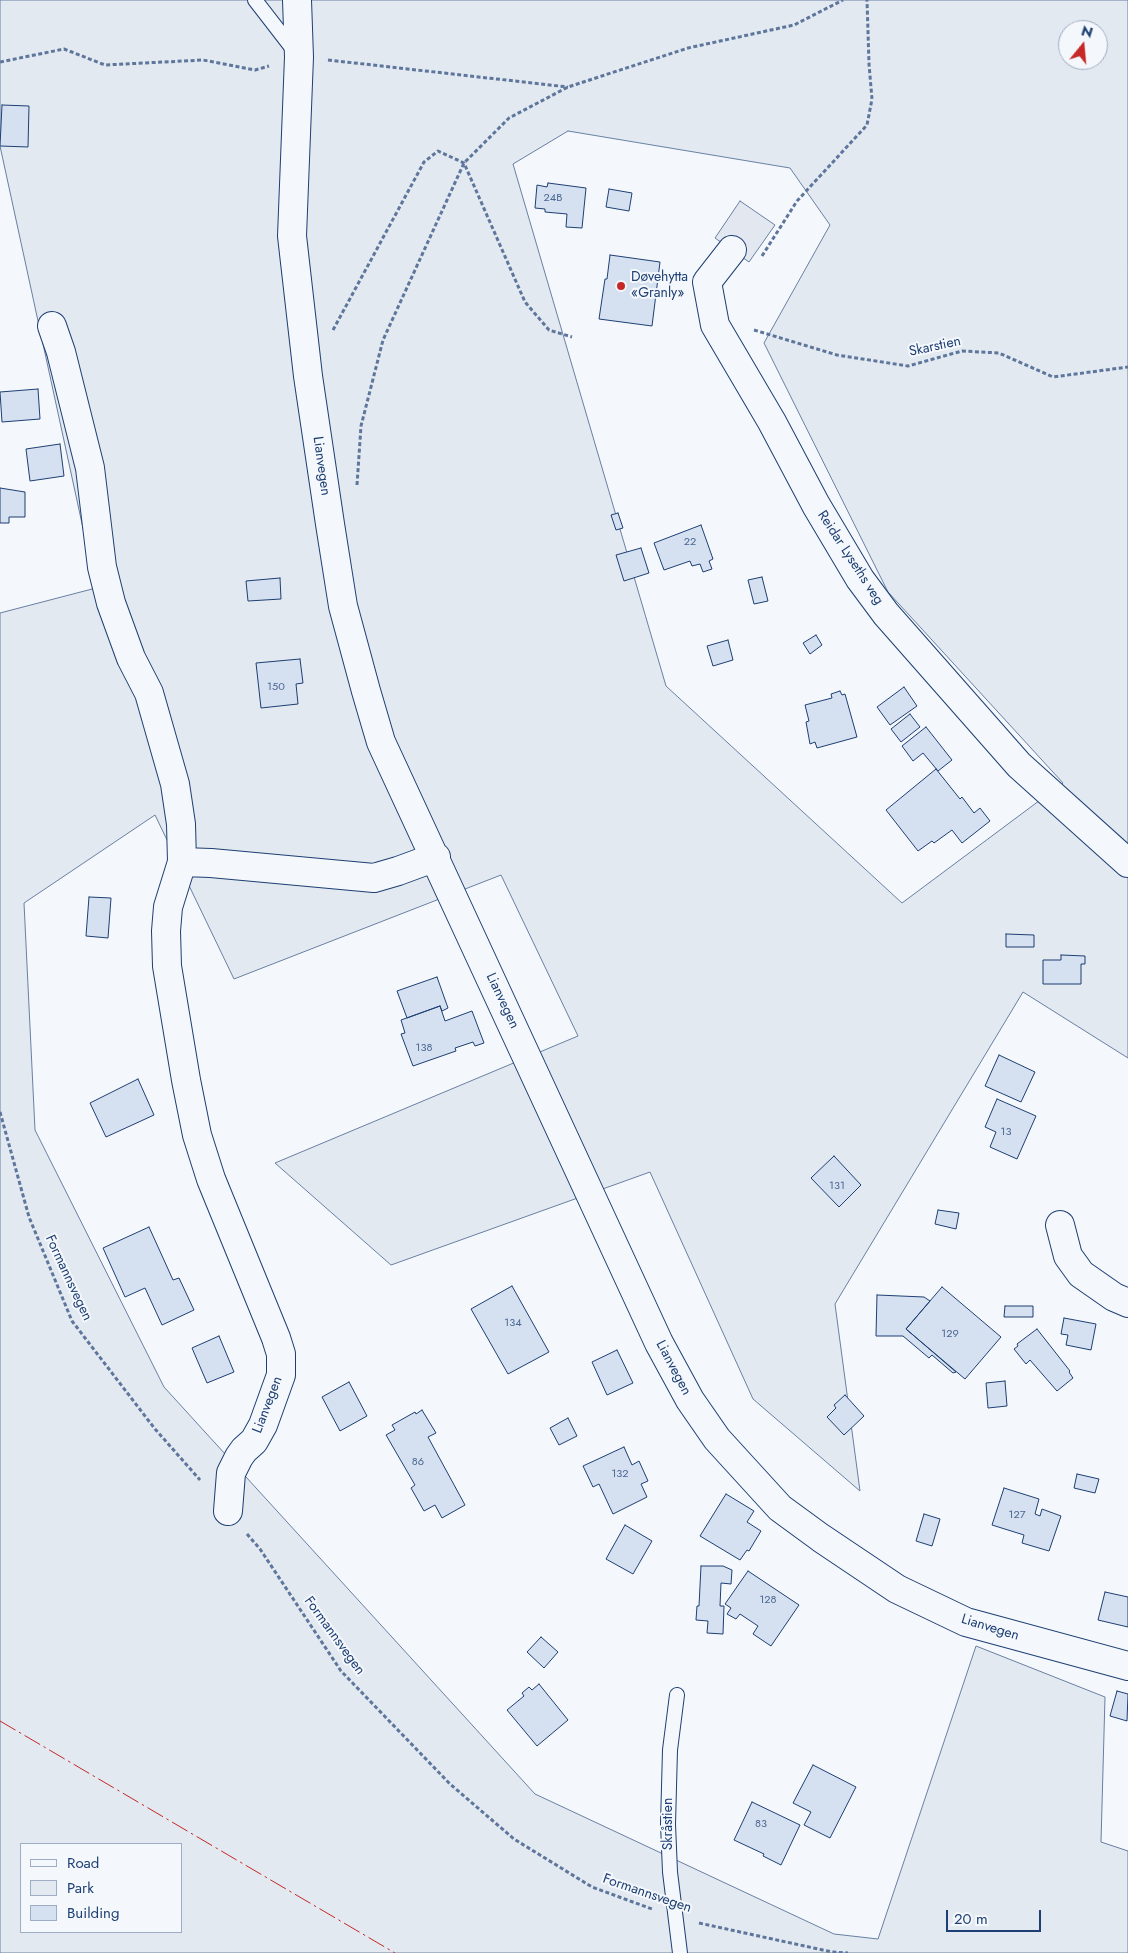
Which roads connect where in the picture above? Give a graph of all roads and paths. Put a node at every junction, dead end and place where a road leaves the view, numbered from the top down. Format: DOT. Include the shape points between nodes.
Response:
graph roads {
  1 [pos="256,0"];
  2 [pos="297,0"];
  3 [pos="843,0"];
  4 [pos="868,0"];
  5 [pos="299,57"];
  6 [pos="464,163"];
  7 [pos="732,250"];
  8 [pos="760,259"];
  9 [pos="715,325"];
  10 [pos="52,326"];
  11 [pos="331,333"];
  12 [pos="572,337"];
  13 [pos="1128,367"];
  14 [pos="330,524"];
  15 [pos="436,857"];
  16 [pos="182,862"];
  17 [pos="1128,863"];
  18 [pos="0,1112"];
  19 [pos="1060,1225"];
  20 [pos="1128,1303"];
  21 [pos="228,1511"];
  22 [pos="1128,1666"];
  23 [pos="677,1696"];
  24 [pos="675,1917"];
  25 [pos="680,1953"];
  26 [pos="848,1953"];
  1 -- 5 [label="lane"];
  2 -- 5 [label="street, Lianvegen"];
  3 -- 6 [label="path" via="794,25 688,48 568,88 509,118"];
  4 -- 8 [label="path" via="872,99 867,125 797,201"];
  5 -- 14 [label="street, Lianvegen" via="292,236"];
  6 -- 11 [label="path" via="438,151 424,162"];
  6 -- 12 [label="path" via="524,302 550,330"];
  6 -- 14 [label="path" via="383,340 361,426 356,488"];
  7 -- 9 [label="street, Reidar Lyseths veg" via="707,282"];
  9 -- 13 [label="path, Skarstien" via="749,328 837,355 908,366 962,351 999,353 1053,377"];
  9 -- 17 [label="street, Reidar Lyseths veg" via="855,571 886,614 1018,765"];
  10 -- 16 [label="street, Lianvegen" via="90,468 102,567 111,603 131,658 149,693 175,784"];
  14 -- 15 [label="street, Lianvegen" via="344,606 381,742"];
  15 -- 16 [label="street" via="374,878"];
  15 -- 22 [label="street, Lianvegen" via="659,1343 690,1400 717,1439 780,1508 897,1590 966,1622"];
  16 -- 21 [label="street, Lianvegen" via="168,907 166,931 167,966 186,1080 211,1179 281,1354 281,1376 263,1425 231,1473"];
  18 -- 21 [label="path, Formannsvegen" via="29,1217 72,1321 155,1429"];
  19 -- 20 [label="street" via="1068,1256 1081,1274"];
  21 -- 24 [label="path, Formannsvegen" via="260,1548 341,1671 450,1784 514,1839 592,1887"];
  23 -- 24 [label="lane, Skråstien" via="670,1750 668,1824"];
  24 -- 25 [label="lane, Skråstien"];
  24 -- 26 [label="path, Formannsvegen" via="788,1944"];
}
